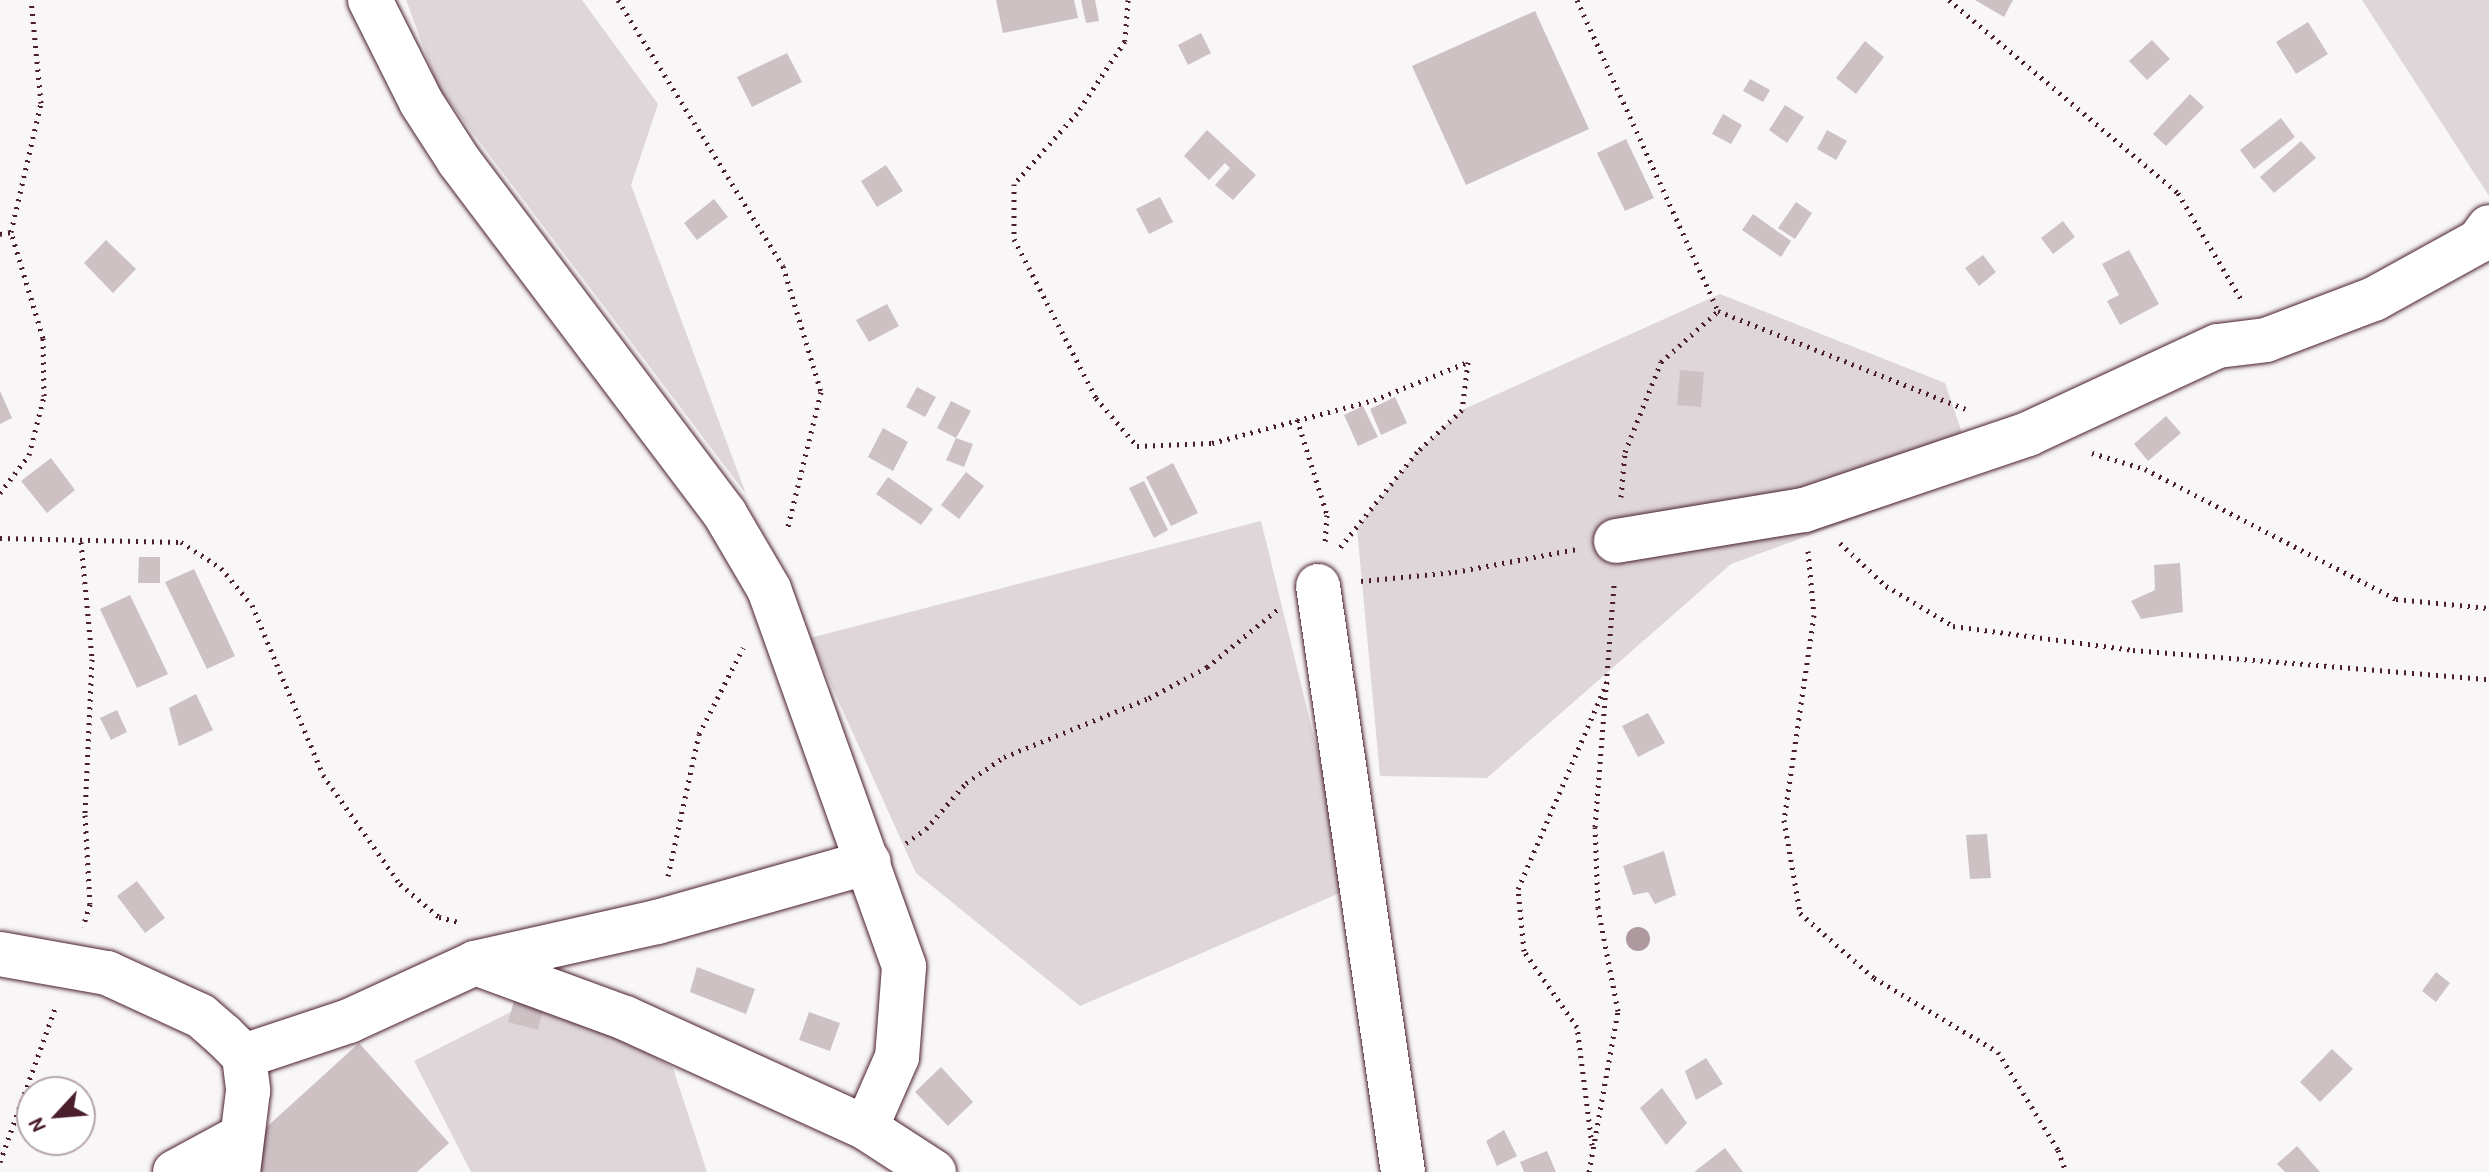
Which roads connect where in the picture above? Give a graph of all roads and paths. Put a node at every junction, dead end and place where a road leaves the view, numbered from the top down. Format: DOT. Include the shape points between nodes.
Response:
graph roads {
  1 [pos="31,0"];
  2 [pos="370,0"];
  3 [pos="618,0"];
  4 [pos="1128,0"];
  5 [pos="1577,0"];
  6 [pos="1949,0"];
  7 [pos="2489,227"];
  8 [pos="11,232"];
  9 [pos="0,234"];
  10 [pos="1718,311"];
  11 [pos="2266,340"];
  12 [pos="1297,419"];
  13 [pos="2028,434"];
  14 [pos="0,493"];
  15 [pos="1804,510"];
  16 [pos="0,538"];
  17 [pos="1616,541"];
  18 [pos="81,542"];
  19 [pos="1321,573"];
  20 [pos="769,589"];
  21 [pos="2489,608"];
  22 [pos="1611,674"];
  23 [pos="2489,679"];
  24 [pos="869,862"];
  25 [pos="657,922"];
  26 [pos="472,944"];
  27 [pos="0,954"];
  28 [pos="70,966"];
  29 [pos="244,1056"];
  30 [pos="866,1128"];
  31 [pos="1593,1150"];
  32 [pos="239,1155"];
  33 [pos="0,1162"];
  34 [pos="175,1172"];
  35 [pos="934,1172"];
  36 [pos="1403,1172"];
  37 [pos="1589,1172"];
  38 [pos="2066,1172"];
  1 -- 8 [label="path" via="41,103"];
  2 -- 20 [label="street" via="392,49 459,161 725,514"];
  3 -- 20 [label="path" via="783,266 821,392 806,468"];
  4 -- 12 [label="path" via="1125,41 1077,113 1014,184 1014,239 1096,398 1137,446 1212,443"];
  5 -- 10 [label="path"];
  6 -- 11 [label="path" via="2178,193"];
  7 -- 11 [label="street" via="2479,241 2374,299"];
  8 -- 9 [label="path"];
  8 -- 14 [label="path" via="43,338 44,396 29,455"];
  10 -- 13 [label="path"];
  10 -- 17 [label="path" via="1661,362 1625,452"];
  11 -- 13 [label="street" via="2218,346"];
  12 -- 19 [label="path" via="1327,515"];
  12 -- 19 [label="path" via="1374,400 1468,362 1462,410 1417,452"];
  13 -- 15 [label="street"];
  13 -- 21 [label="path" via="2145,469 2396,599"];
  15 -- 17 [label="street"];
  15 -- 23 [label="path" via="1886,586 1953,626 2133,650"];
  15 -- 38 [label="path" via="1814,615 1784,820 1800,913 1874,978 1998,1052"];
  16 -- 18 [label="path" via="30,535"];
  17 -- 19 [label="path" via="1455,572"];
  17 -- 22 [label="path"];
  18 -- 26 [label="path" via="181,542 221,568 252,605 323,775 400,884"];
  18 -- 28 [label="path" via="92,659 85,815 90,904"];
  19 -- 24 [label="path" via="1207,667 1149,698 1004,757 966,783 926,829"];
  19 -- 36 [label="street"];
  20 -- 24 [label="street"];
  20 -- 25 [label="path" via="699,734"];
  22 -- 31 [label="path" via="1595,827 1598,908 1618,1011"];
  22 -- 31 [label="path" via="1518,889 1524,951 1577,1027"];
  24 -- 25 [label="street"];
  24 -- 30 [label="street" via="904,967 897,1057"];
  25 -- 26 [label="street"];
  26 -- 29 [label="street" via="349,1021"];
  26 -- 30 [label="street"];
  27 -- 28 [label="street"];
  28 -- 29 [label="street" via="107,973 201,1016"];
  28 -- 33 [label="path"];
  29 -- 32 [label="street" via="248,1091"];
  30 -- 35 [label="street"];
  31 -- 37 [label="path"];
  32 -- 34 [label="street"];
}
